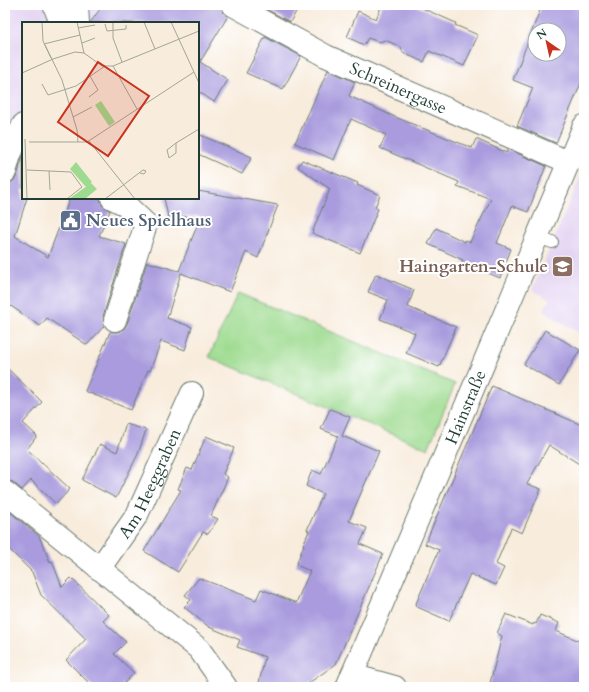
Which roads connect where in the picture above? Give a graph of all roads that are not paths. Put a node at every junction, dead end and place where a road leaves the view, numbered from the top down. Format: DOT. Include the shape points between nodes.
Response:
graph roads {
  1 [pos="54,5"];
  2 [pos="77,5"];
  3 [pos="233,5"];
  4 [pos="61,22"];
  5 [pos="78,22"];
  6 [pos="584,126"];
  7 [pos="22,130"];
  8 [pos="18,152"];
  9 [pos="568,162"];
  10 [pos="5,172"];
  11 [pos="114,199"];
  12 [pos="116,320"];
  13 [pos="192,393"];
  14 [pos="5,492"];
  15 [pos="98,569"];
  16 [pos="350,681"];
  17 [pos="226,687"];
  18 [pos="395,687"];
  1 -- 4 [label="street"];
  2 -- 5 [label="street"];
  3 -- 9 [label="street, Schreinergasse" via="326,56"];
  6 -- 9 [label="street, Hainstraße"];
  7 -- 8 [label="street"];
  8 -- 10 [label="street"];
  9 -- 16 [label="street, Hainstraße" via="545,239"];
  11 -- 12 [label="street" via="146,224"];
  13 -- 15 [label="street, Am Heeggraben" via="137,515"];
  14 -- 15 [label="street"];
  15 -- 17 [label="street" via="199,650"];
  16 -- 18 [label="street"];
}
